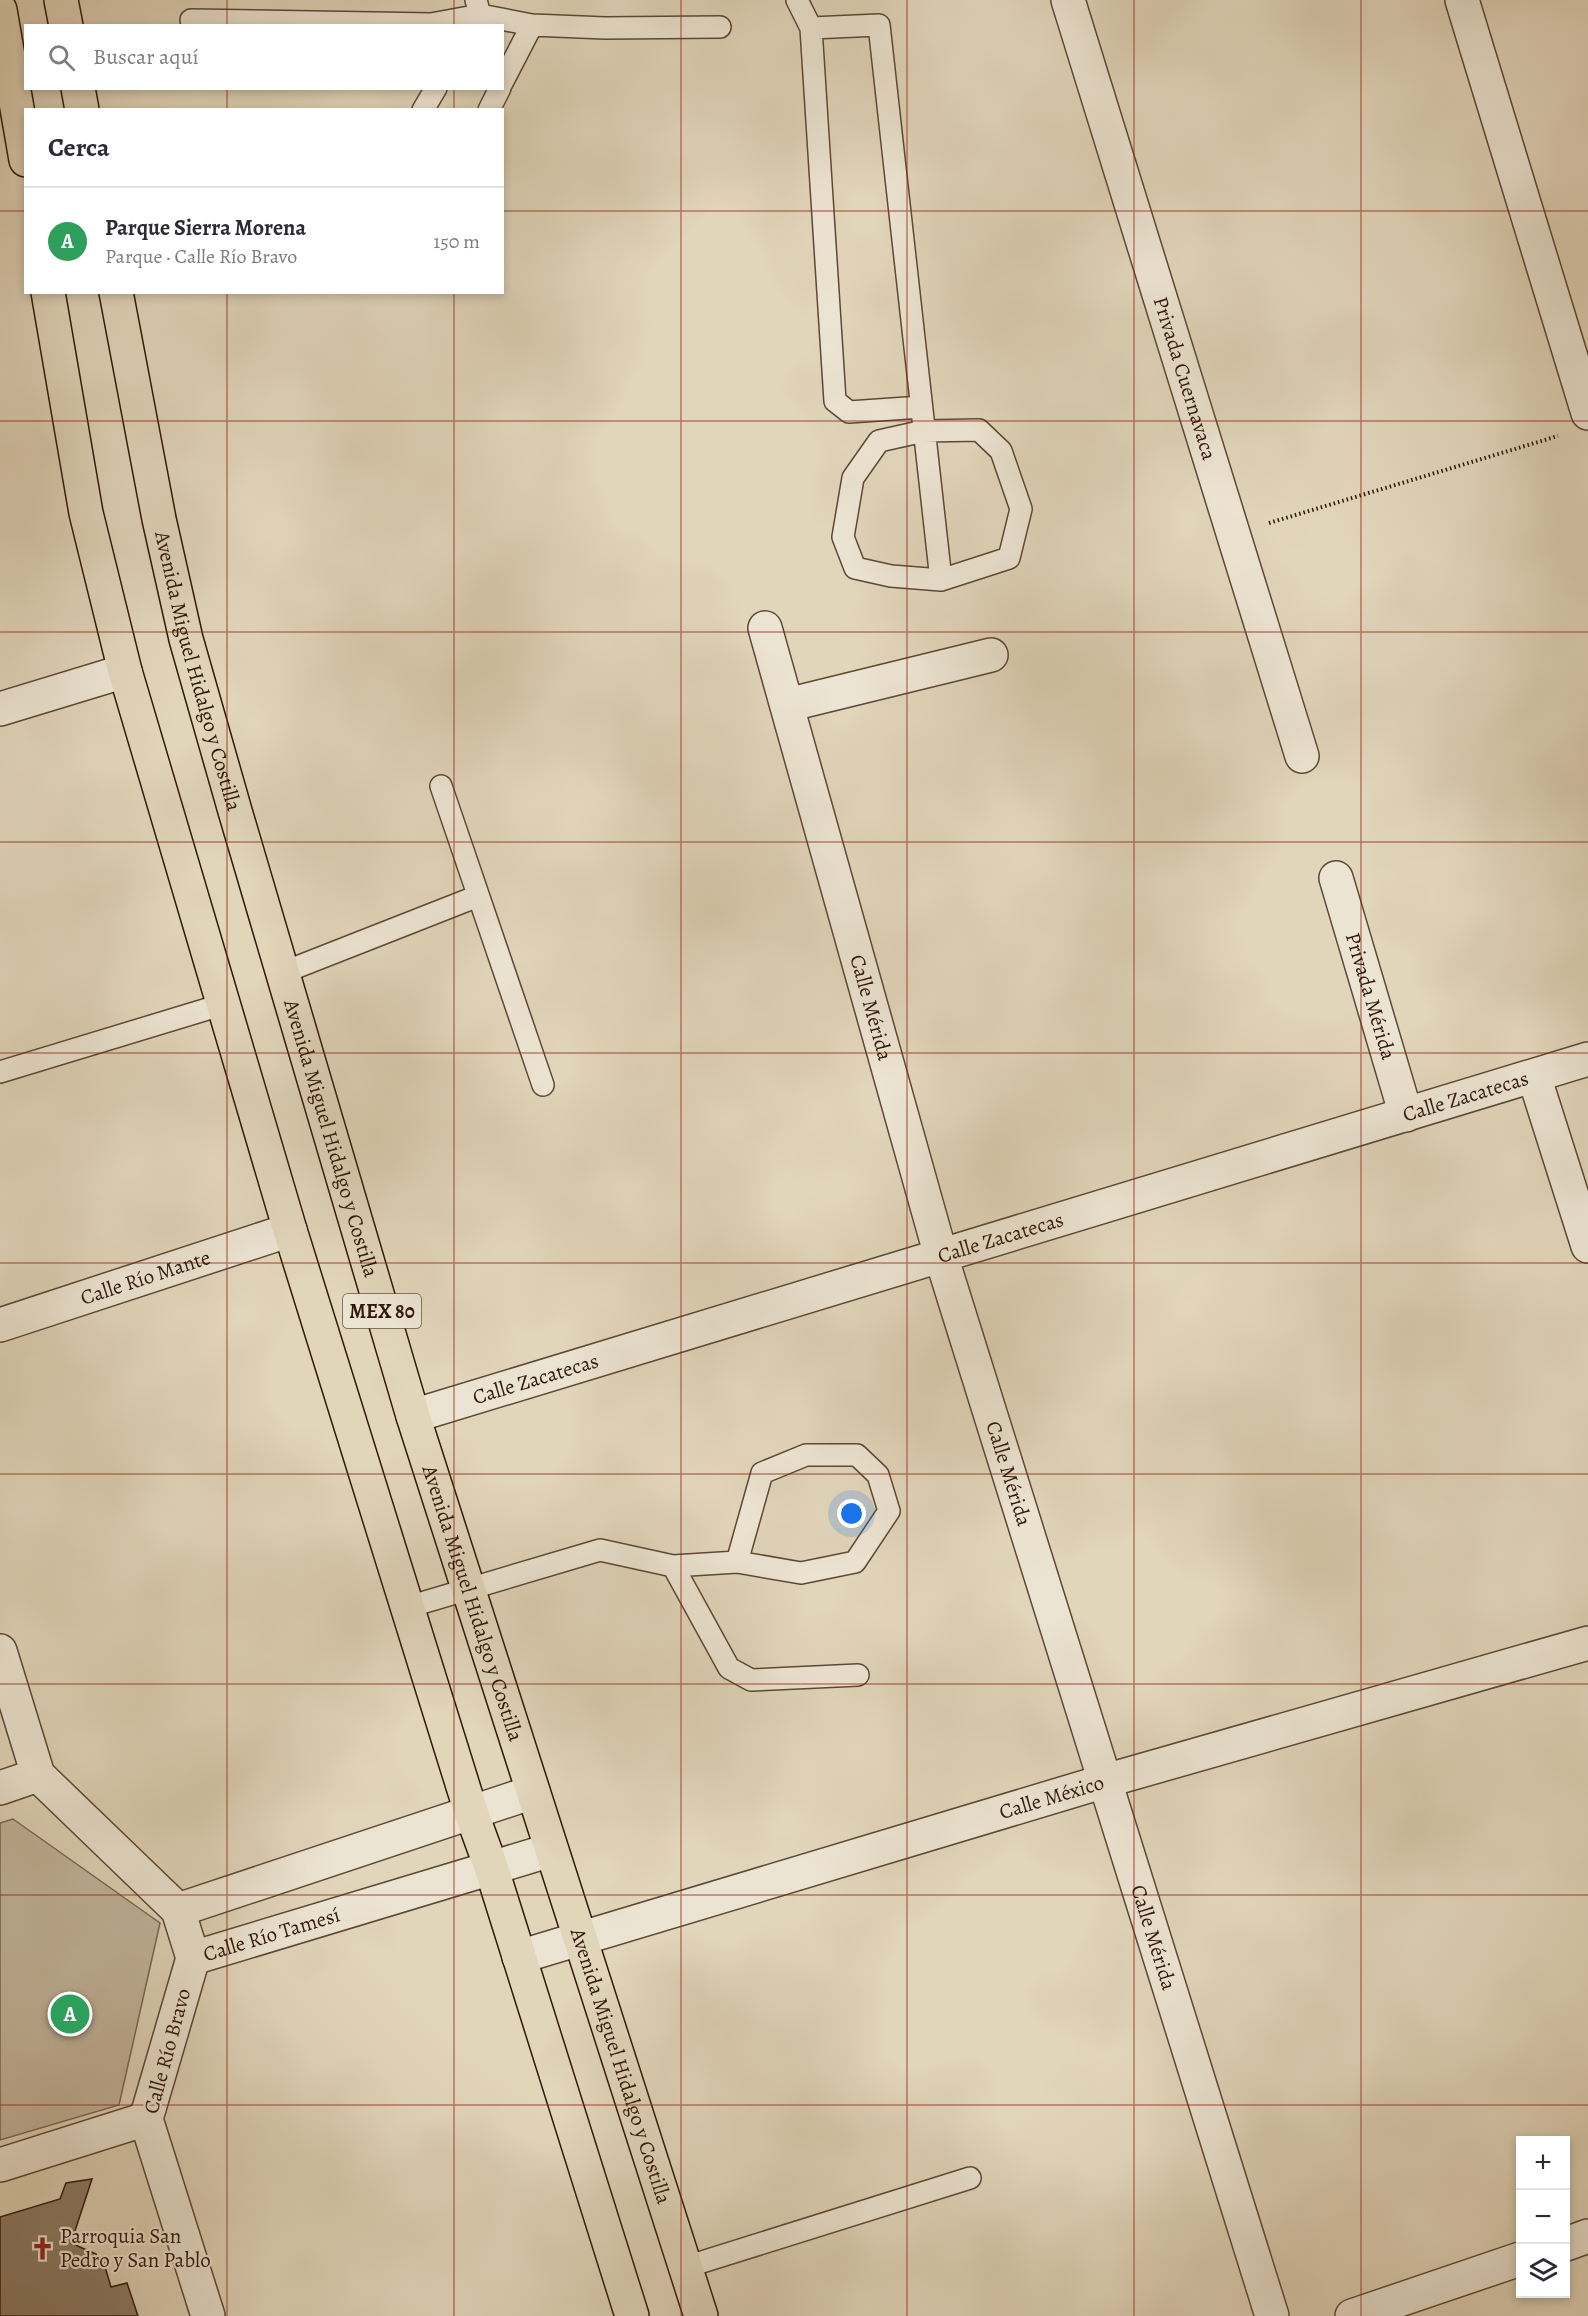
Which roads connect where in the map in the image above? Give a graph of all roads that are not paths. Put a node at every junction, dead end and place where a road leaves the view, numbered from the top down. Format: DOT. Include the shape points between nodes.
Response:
graph roads {
  1 [pos="61,0"];
  2 [pos="797,0"];
  3 [pos="1068,0"];
  4 [pos="1461,0"];
  5 [pos="0,10"];
  6 [pos="477,14"];
  7 [pos="191,20"];
  8 [pos="66,24"];
  9 [pos="532,25"];
  10 [pos="720,27"];
  11 [pos="811,28"];
  12 [pos="504,79"];
  13 [pos="78,90"];
  14 [pos="435,90"];
  15 [pos="499,90"];
  16 [pos="82,108"];
  17 [pos="424,108"];
  18 [pos="490,108"];
  19 [pos="24,148"];
  20 [pos="48,294"];
  21 [pos="116,294"];
  22 [pos="921,407"];
  23 [pos="1577,424"];
  24 [pos="924,430"];
  25 [pos="940,580"];
  26 [pos="765,628"];
  27 [pos="991,655"];
  28 [pos="125,671"];
  29 [pos="787,705"];
  30 [pos="0,709"];
  31 [pos="1302,756"];
  32 [pos="441,786"];
  33 [pos="1336,878"];
  34 [pos="478,896"];
  35 [pos="282,974"];
  36 [pos="224,1004"];
  37 [pos="1588,1059"];
  38 [pos="0,1072"];
  39 [pos="1534,1076"];
  40 [pos="543,1085"];
  41 [pos="1406,1115"];
  42 [pos="290,1230"];
  43 [pos="1588,1246"];
  44 [pos="940,1256"];
  45 [pos="0,1325"];
  46 [pos="413,1416"];
  47 [pos="737,1562"];
  48 [pos="673,1566"];
  49 [pos="468,1588"];
  50 [pos="408,1607"];
  51 [pos="1588,1643"];
  52 [pos="0,1651"];
  53 [pos="858,1675"];
  54 [pos="38,1775"];
  55 [pos="1105,1781"];
  56 [pos="0,1788"];
  57 [pos="533,1792"];
  58 [pos="471,1812"];
  59 [pos="551,1850"];
  60 [pos="491,1867"];
  61 [pos="178,1910"];
  62 [pos="582,1939"];
  63 [pos="519,1957"];
  64 [pos="193,1958"];
  65 [pos="146,2119"];
  66 [pos="0,2165"];
  67 [pos="970,2178"];
  68 [pos="1588,2236"];
  69 [pos="1570,2243"];
  70 [pos="1516,2261"];
  71 [pos="686,2267"];
  72 [pos="208,2316"];
  73 [pos="632,2316"];
  74 [pos="701,2316"];
  75 [pos="1272,2316"];
  76 [pos="1352,2316"];
  1 -- 8 [label="main road"];
  2 -- 11 [label="lane"];
  3 -- 31 [label="street, Privada Cuernavaca"];
  4 -- 23 [label="street"];
  5 -- 19 [label="main road"];
  6 -- 7 [label="lane" via="431,24"];
  6 -- 9 [label="lane"];
  9 -- 10 [label="lane"];
  9 -- 12 [label="lane"];
  11 -- 22 [label="lane" via="879,25"];
  11 -- 22 [label="lane" via="835,401 849,412"];
  13 -- 16 [label="main road"];
  14 -- 17 [label="lane"];
  15 -- 18 [label="lane"];
  20 -- 28 [label="main road, MEX 80" via="86,513"];
  21 -- 35 [label="main road, Avenida Miguel Hidalgo y Costilla / MEX 80" via="186,639"];
  22 -- 24 [label="lane"];
  24 -- 25 [label="lane"];
  24 -- 25 [label="lane" via="979,430 1001,451 1021,509 1009,558"];
  24 -- 25 [label="lane" via="879,441 853,478 843,537 855,568"];
  26 -- 29 [label="street, Calle Mérida"];
  27 -- 29 [label="street"];
  28 -- 30 [label="street"];
  28 -- 36 [label="main road, MEX 80"];
  29 -- 44 [label="street, Calle Mérida"];
  32 -- 34 [label="lane"];
  33 -- 41 [label="street, Privada Mérida"];
  34 -- 35 [label="lane"];
  34 -- 40 [label="lane"];
  35 -- 46 [label="main road, Avenida Miguel Hidalgo y Costilla / MEX 80"];
  36 -- 38 [label="lane"];
  36 -- 42 [label="main road, MEX 80"];
  37 -- 39 [label="street, Calle Zacatecas"];
  39 -- 41 [label="street, Calle Zacatecas"];
  39 -- 43 [label="street"];
  41 -- 44 [label="street, Calle Zacatecas"];
  42 -- 45 [label="street, Calle Río Mante"];
  42 -- 50 [label="main road, MEX 80"];
  44 -- 46 [label="street, Calle Zacatecas"];
  44 -- 55 [label="street, Calle Mérida"];
  46 -- 49 [label="main road, Avenida Miguel Hidalgo y Costilla / MEX 80"];
  47 -- 47 [label="lane" via="762,1473 806,1455 857,1455 878,1475 889,1511 855,1562 801,1573"];
  47 -- 48 [label="lane"];
  48 -- 49 [label="lane" via="600,1550"];
  48 -- 53 [label="lane" via="729,1668 751,1680"];
  49 -- 50 [label="lane"];
  49 -- 57 [label="main road, Avenida Miguel Hidalgo y Costilla / MEX 80"];
  50 -- 58 [label="main road, MEX 80"];
  51 -- 55 [label="street, Calle México"];
  52 -- 54 [label="street"];
  54 -- 56 [label="street"];
  54 -- 61 [label="street"];
  55 -- 62 [label="street, Calle México"];
  55 -- 75 [label="street, Calle Mérida"];
  57 -- 58 [label="street"];
  57 -- 59 [label="main road, Avenida Miguel Hidalgo y Costilla / MEX 80"];
  58 -- 60 [label="main road, MEX 80"];
  58 -- 61 [label="street"];
  59 -- 60 [label="street, Calle Río Tamesí"];
  59 -- 62 [label="main road, Avenida Miguel Hidalgo y Costilla / MEX 80"];
  60 -- 63 [label="main road, MEX 80"];
  60 -- 64 [label="street, Calle Río Tamesí"];
  61 -- 64 [label="street, Calle Río Tamesí"];
  62 -- 63 [label="street, Calle México"];
  62 -- 71 [label="main road, Avenida Miguel Hidalgo y Costilla / MEX 80"];
  63 -- 73 [label="main road, MEX 80"];
  64 -- 65 [label="street, Calle Río Bravo"];
  65 -- 66 [label="street"];
  65 -- 72 [label="street, Calle Río Bravo"];
  67 -- 71 [label="lane"];
  68 -- 69 [label="street"];
  70 -- 76 [label="street"];
  71 -- 74 [label="main road, Avenida Miguel Hidalgo y Costilla / MEX 80"];
}
